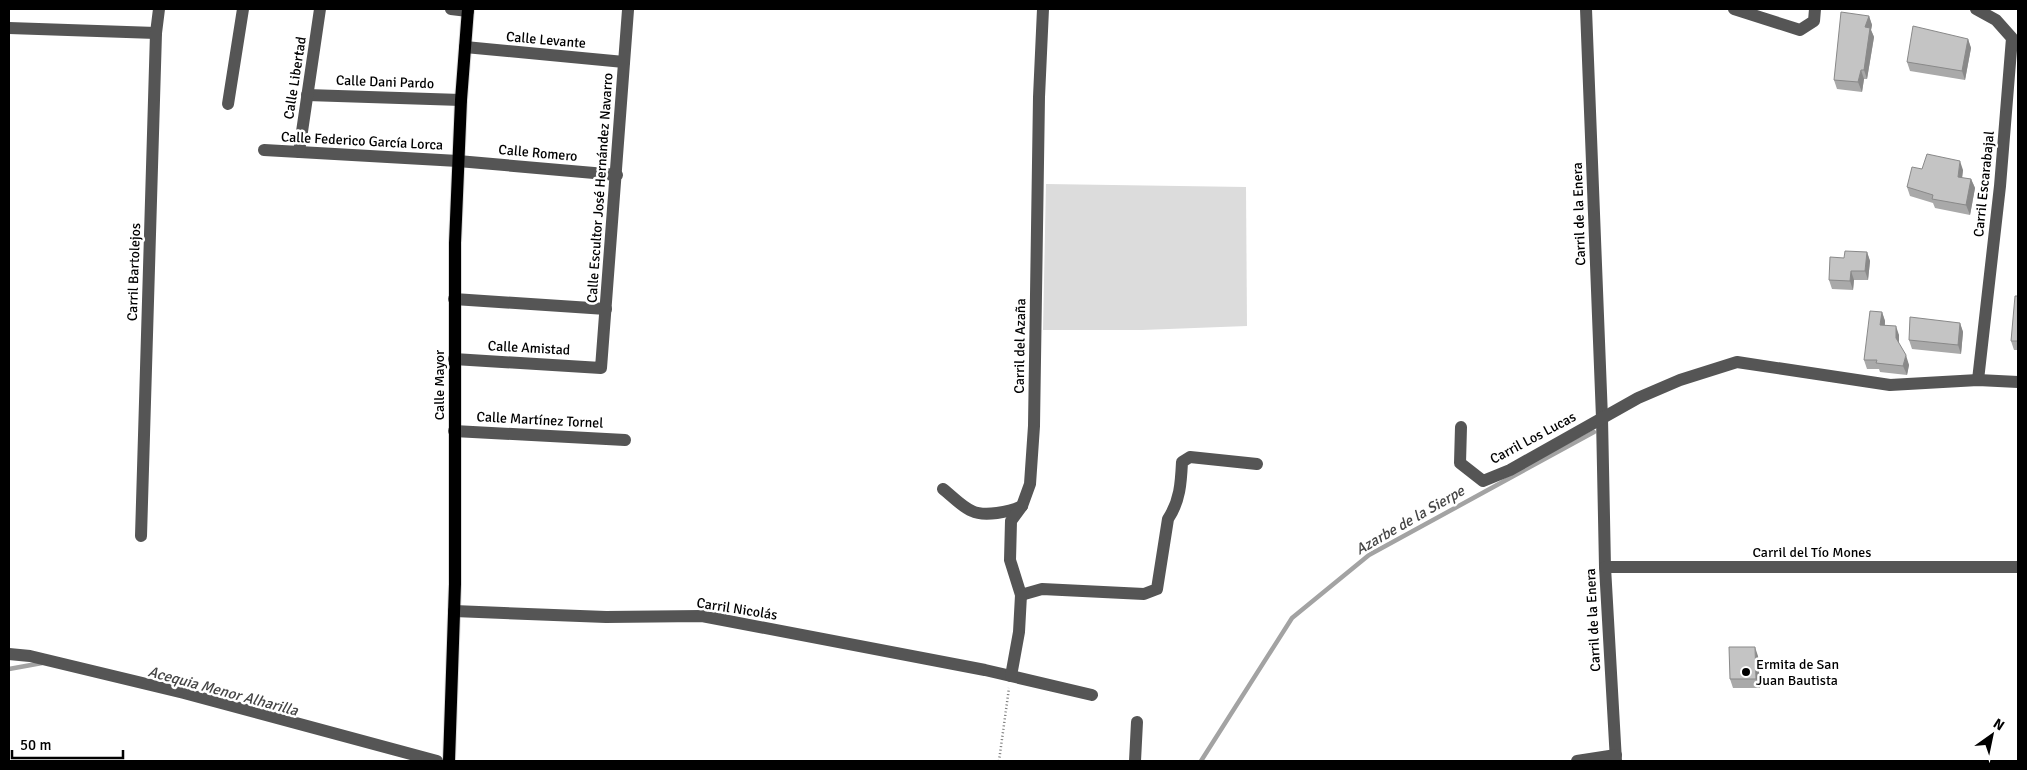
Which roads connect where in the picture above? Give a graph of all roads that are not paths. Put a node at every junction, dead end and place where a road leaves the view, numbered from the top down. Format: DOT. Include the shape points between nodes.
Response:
graph roads {
  1 [pos="159,9"];
  2 [pos="243,9"];
  3 [pos="320,9"];
  4 [pos="451,9"];
  5 [pos="1043,9"];
  6 [pos="1586,9"];
  7 [pos="1734,9"];
  8 [pos="1816,9"];
  9 [pos="1976,9"];
  10 [pos="468,10"];
  11 [pos="628,10"];
  12 [pos="9,28"];
  13 [pos="156,33"];
  14 [pos="465,47"];
  15 [pos="624,62"];
  16 [pos="307,95"];
  17 [pos="461,100"];
  18 [pos="228,104"];
  19 [pos="264,150"];
  20 [pos="299,152"];
  21 [pos="458,161"];
  22 [pos="617,175"];
  23 [pos="454,299"];
  24 [pos="606,309"];
  25 [pos="454,359"];
  26 [pos="601,368"];
  27 [pos="1978,380"];
  28 [pos="2018,382"];
  29 [pos="1602,418"];
  30 [pos="1461,427"];
  31 [pos="454,431"];
  32 [pos="625,440"];
  33 [pos="1257,464"];
  34 [pos="944,489"];
  35 [pos="1022,506"];
  36 [pos="141,536"];
  37 [pos="1605,567"];
  38 [pos="2018,567"];
  39 [pos="1021,595"];
  40 [pos="454,611"];
  41 [pos="9,654"];
  42 [pos="1011,676"];
  43 [pos="1092,695"];
  44 [pos="1137,722"];
  45 [pos="1616,758"];
  46 [pos="437,761"];
  47 [pos="449,761"];
  48 [pos="1135,761"];
  49 [pos="1577,761"];
  1 -- 13 [label="street, Carril Bartolejos"];
  2 -- 18 [label="street"];
  3 -- 16 [label="street, Calle Libertad"];
  4 -- 10 [label="street"];
  5 -- 35 [label="street, Carril del Azaña" via="1034,426 1030,484"];
  6 -- 29 [label="street, Carril de la Enera"];
  7 -- 8 [label="street" via="1800,30 1814,21"];
  9 -- 27 [label="street, Carril Escarabajal" via="1996,20 2012,38 2000,186"];
  10 -- 14 [label="main road, Calle Mayor"];
  11 -- 15 [label="street, Calle Escultor José Hernández Navarro"];
  12 -- 13 [label="street"];
  13 -- 36 [label="street, Carril Bartolejos"];
  14 -- 15 [label="street, Calle Levante"];
  14 -- 17 [label="main road, Calle Mayor"];
  15 -- 22 [label="street, Calle Escultor José Hernández Navarro"];
  16 -- 17 [label="street, Calle Dani Pardo"];
  16 -- 20 [label="street, Calle Libertad"];
  17 -- 21 [label="main road, Calle Mayor"];
  19 -- 20 [label="street, Calle Federico García Lorca"];
  20 -- 21 [label="street, Calle Federico García Lorca"];
  21 -- 22 [label="street, Calle Romero"];
  21 -- 23 [label="main road, Calle Mayor"];
  22 -- 24 [label="street, Calle Escultor José Hernández Navarro"];
  23 -- 24 [label="street"];
  23 -- 25 [label="main road, Calle Mayor"];
  24 -- 26 [label="street, Calle Escultor José Hernández Navarro"];
  25 -- 26 [label="street, Calle Amistad"];
  25 -- 31 [label="main road, Calle Mayor"];
  27 -- 28 [label="street"];
  27 -- 29 [label="street" via="1890,384 1737,362 1680,380"];
  29 -- 30 [label="street, Carril Los Lucas" via="1510,470 1483,481 1460,463"];
  29 -- 37 [label="street, Carril de la Enera"];
  31 -- 32 [label="street, Calle Martínez Tornel"];
  31 -- 40 [label="main road, Calle Mayor"];
  33 -- 39 [label="street" via="1190,457 1182,462 1181,489 1168,519 1157,589 1144,594 1042,589"];
  34 -- 35 [label="street" via="972,512 996,513"];
  35 -- 39 [label="street, Carril del Azaña" via="1012,521 1010,560"];
  37 -- 38 [label="street, Carril del Tío Mones"];
  37 -- 45 [label="street, Carril de la Enera"];
  39 -- 42 [label="street, Carril del Azaña" via="1019,632"];
  40 -- 42 [label="street, Carril Nicolás" via="606,617 702,616"];
  40 -- 47 [label="main road, Calle Mayor"];
  41 -- 46 [label="street" via="30,656 184,693"];
  42 -- 43 [label="street, Carril Nicolás"];
  44 -- 48 [label="street"];
  45 -- 49 [label="street"];
}
